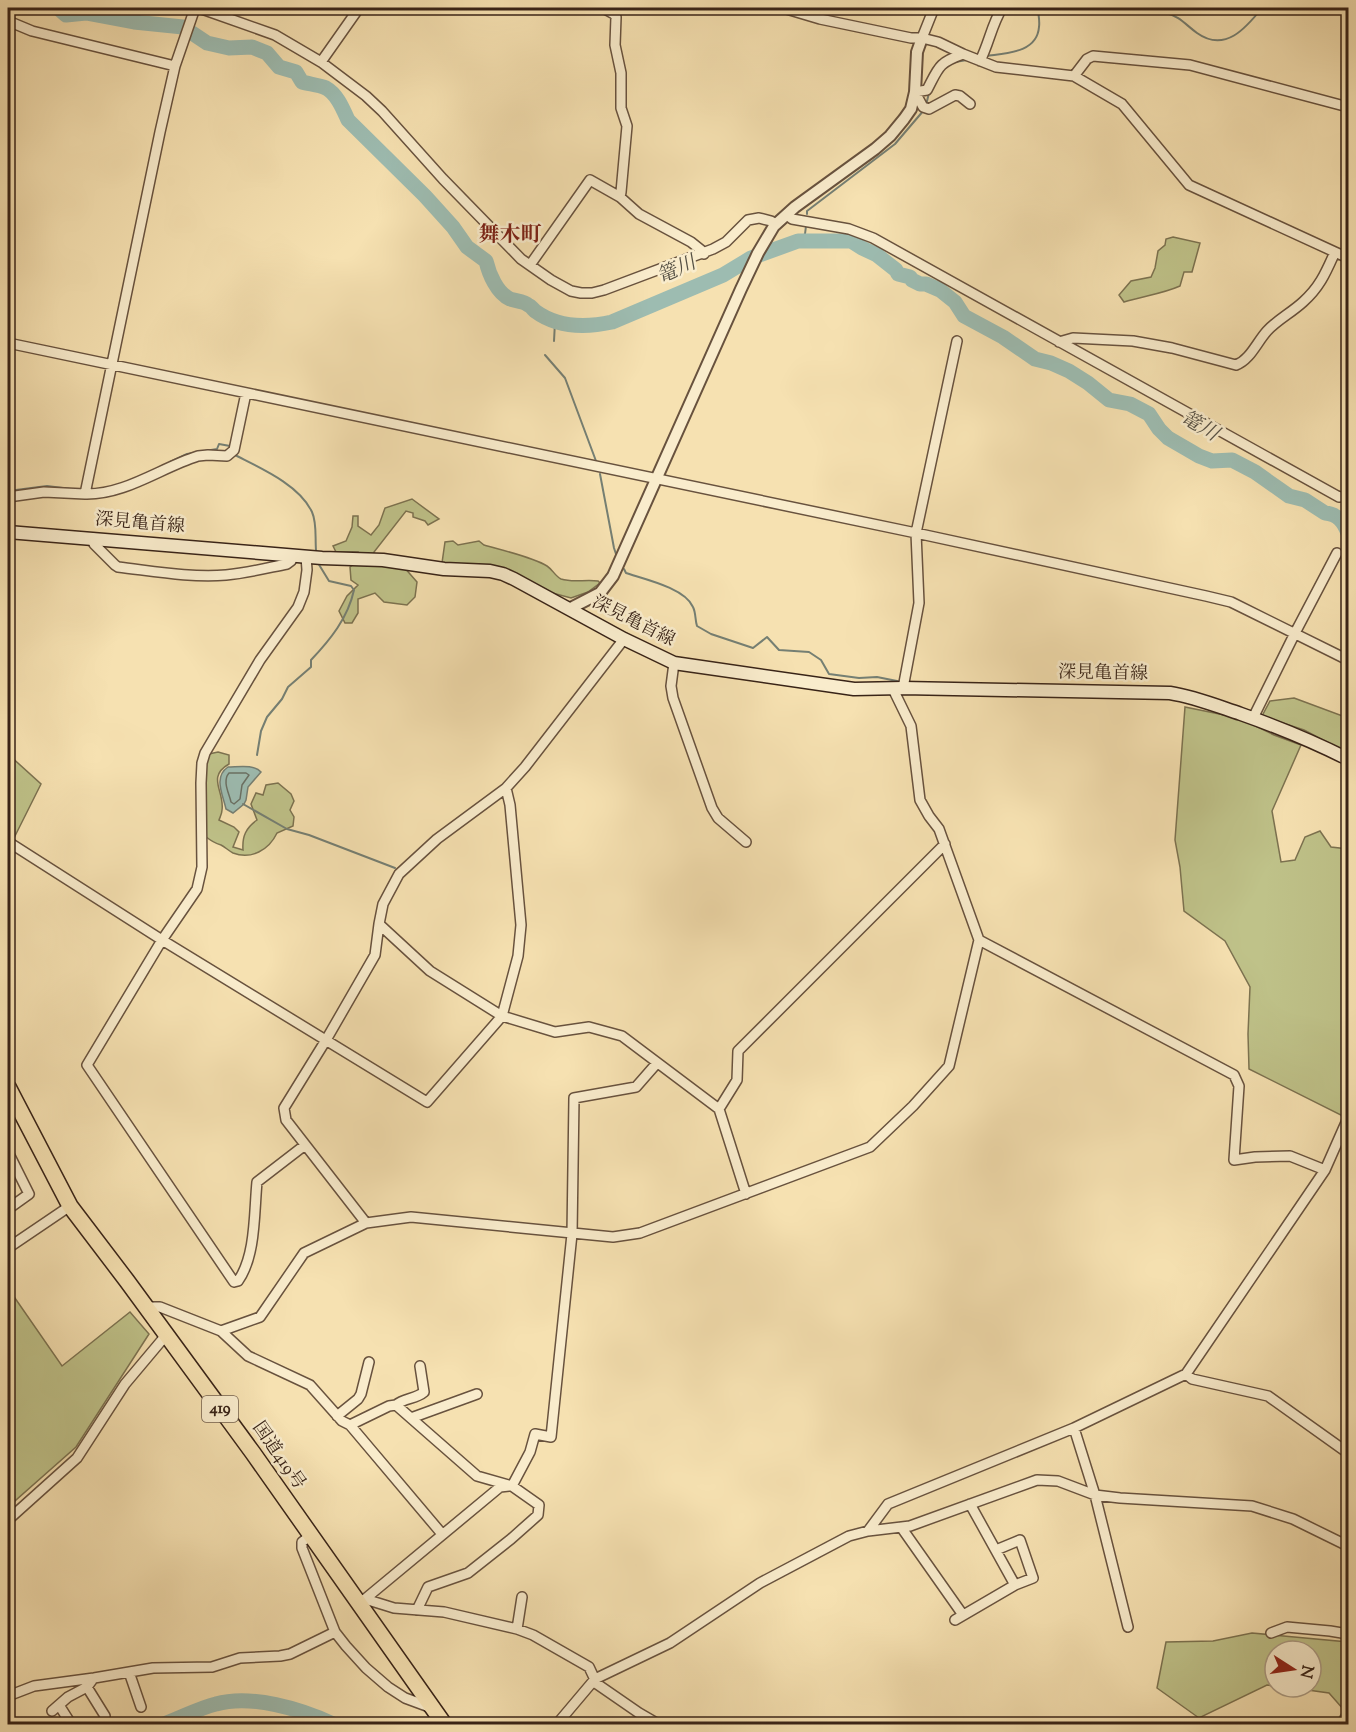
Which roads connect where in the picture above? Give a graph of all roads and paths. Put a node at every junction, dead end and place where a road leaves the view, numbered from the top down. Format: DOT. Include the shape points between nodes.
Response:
graph roads {
  1 [pos="197,8"];
  2 [pos="359,8"];
  3 [pos="603,8"];
  4 [pos="783,8"];
  5 [pos="934,8"];
  6 [pos="1002,8"];
  7 [pos="8,21"];
  8 [pos="921,38"];
  9 [pos="963,54"];
  10 [pos="980,61"];
  11 [pos="321,62"];
  12 [pos="176,64"];
  13 [pos="1074,76"];
  14 [pos="915,92"];
  15 [pos="970,104"];
  16 [pos="1348,106"];
  17 [pos="620,197"];
  18 [pos="787,215"];
  19 [pos="775,225"];
  20 [pos="1335,252"];
  21 [pos="704,254"];
  22 [pos="1348,258"];
  23 [pos="530,265"];
  24 [pos="957,341"];
  25 [pos="1059,342"];
  26 [pos="8,343"];
  27 [pos="111,364"];
  28 [pos="246,393"];
  29 [pos="656,479"];
  30 [pos="85,493"];
  31 [pos="1348,496"];
  32 [pos="8,497"];
  33 [pos="8,532"];
  34 [pos="916,533"];
  35 [pos="93,538"];
  36 [pos="1337,553"];
  37 [pos="292,556"];
  38 [pos="306,556"];
  39 [pos="568,609"];
  40 [pos="1295,633"];
  41 [pos="624,639"];
  42 [pos="1348,660"];
  43 [pos="674,663"];
  44 [pos="898,689"];
  45 [pos="1253,718"];
  46 [pos="1348,759"];
  47 [pos="506,788"];
  48 [pos="747,842"];
  49 [pos="10,843"];
  50 [pos="945,844"];
  51 [pos="379,924"];
  52 [pos="162,940"];
  53 [pos="979,940"];
  54 [pos="502,1016"];
  55 [pos="326,1040"];
  56 [pos="657,1063"];
  57 [pos="8,1087"];
  58 [pos="719,1109"];
  59 [pos="1348,1118"];
  60 [pos="305,1145"];
  61 [pos="8,1153"];
  62 [pos="1325,1170"];
  63 [pos="746,1194"];
  64 [pos="70,1206"];
  65 [pos="8,1209"];
  66 [pos="366,1223"];
  67 [pos="572,1234"];
  68 [pos="8,1248"];
  69 [pos="146,1307"];
  70 [pos="221,1331"];
  71 [pos="166,1334"];
  72 [pos="369,1362"];
  73 [pos="420,1366"];
  74 [pos="1186,1374"];
  75 [pos="477,1394"];
  76 [pos="396,1405"];
  77 [pos="337,1416"];
  78 [pos="411,1418"];
  79 [pos="350,1425"];
  80 [pos="1074,1428"];
  81 [pos="1348,1453"];
  82 [pos="512,1486"];
  83 [pos="1095,1495"];
  84 [pos="970,1504"];
  85 [pos="8,1520"];
  86 [pos="901,1527"];
  87 [pos="867,1531"];
  88 [pos="442,1534"];
  89 [pos="310,1536"];
  90 [pos="1348,1546"];
  91 [pos="996,1550"];
  92 [pos="1015,1585"];
  93 [pos="522,1597"];
  94 [pos="361,1601"];
  95 [pos="417,1610"];
  96 [pos="1128,1627"];
  97 [pos="517,1629"];
  98 [pos="335,1632"];
  99 [pos="1271,1633"];
  100 [pos="1348,1634"];
  101 [pos="129,1672"];
  102 [pos="595,1679"];
  103 [pos="90,1683"];
  104 [pos="8,1696"];
  105 [pos="141,1707"];
  106 [pos="432,1708"];
  107 [pos="105,1716"];
  108 [pos="71,1725"];
  109 [pos="444,1725"];
  110 [pos="557,1725"];
  111 [pos="658,1725"];
  1 -- 11 [label="street" via="275,35"];
  1 -- 12 [label="street"];
  2 -- 11 [label="street"];
  3 -- 17 [label="street" via="616,16 621,108 627,126"];
  4 -- 8 [label="street" via="819,19"];
  5 -- 8 [label="street"];
  6 -- 10 [label="street"];
  7 -- 12 [label="street" via="33,31"];
  8 -- 9 [label="street"];
  8 -- 14 [label="street"];
  9 -- 10 [label="street"];
  9 -- 14 [label="street" via="945,60 927,90"];
  10 -- 13 [label="street" via="996,67"];
  11 -- 23 [label="street" via="382,111 443,179"];
  12 -- 27 [label="street"];
  13 -- 16 [label="street" via="1093,56 1190,65"];
  13 -- 20 [label="street" via="1122,104 1188,185"];
  14 -- 15 [label="street" via="923,106 932,107 955,95"];
  14 -- 18 [label="street" via="911,109 890,136"];
  17 -- 21 [label="street" via="639,214 691,242"];
  17 -- 23 [label="street" via="590,180"];
  18 -- 19 [label="street"];
  18 -- 25 [label="street" via="849,228 873,238"];
  19 -- 21 [label="street" via="759,218 748,220 726,242"];
  19 -- 29 [label="street" via="758,252"];
  20 -- 22 [label="street"];
  20 -- 25 [label="street" via="1322,280 1309,296 1274,324 1244,362 1236,365 1132,341 1073,338"];
  21 -- 23 [label="street" via="592,293 561,286"];
  24 -- 34 [label="street"];
  25 -- 31 [label="street" via="1338,497"];
  26 -- 27 [label="street"];
  27 -- 28 [label="street"];
  27 -- 30 [label="street"];
  28 -- 29 [label="street"];
  28 -- 30 [label="street" via="232,452 227,456 198,456 118,489"];
  29 -- 34 [label="street"];
  29 -- 39 [label="street" via="606,587"];
  30 -- 32 [label="street" via="44,492"];
  33 -- 35 [label="main road, 深見亀首線"];
  34 -- 40 [label="street" via="1231,602"];
  34 -- 44 [label="street" via="919,603"];
  35 -- 37 [label="main road, 深見亀首線"];
  35 -- 37 [label="street" via="94,544 118,567 152,571 225,575 287,564"];
  36 -- 40 [label="street"];
  37 -- 38 [label="main road, 深見亀首線"];
  38 -- 39 [label="main road, 深見亀首線" via="490,571 514,579"];
  38 -- 52 [label="street" via="304,591 298,607 260,660 202,763 201,878"];
  39 -- 41 [label="main road, 深見亀首線"];
  40 -- 42 [label="street"];
  40 -- 45 [label="street"];
  41 -- 43 [label="main road, 深見亀首線"];
  41 -- 47 [label="street"];
  43 -- 44 [label="main road, 深見亀首線" via="854,689"];
  43 -- 48 [label="street" via="674,698 712,808"];
  44 -- 45 [label="main road, 深見亀首線" via="1170,693"];
  44 -- 50 [label="street" via="911,726 920,801"];
  45 -- 46 [label="main road, 深見亀首線"];
  47 -- 51 [label="street" via="437,839 399,874 383,904"];
  47 -- 54 [label="street" via="521,925 518,956"];
  49 -- 52 [label="street"];
  50 -- 53 [label="street"];
  50 -- 58 [label="street" via="738,1051 737,1080"];
  51 -- 54 [label="street" via="430,971"];
  51 -- 55 [label="street" via="375,955"];
  52 -- 55 [label="street"];
  52 -- 60 [label="street" via="87,1065 234,1282 241,1277 249,1259 257,1182"];
  53 -- 62 [label="street" via="1234,1075 1239,1086 1234,1160 1290,1156"];
  53 -- 63 [label="street" via="950,1066 870,1147"];
  54 -- 55 [label="street" via="427,1101"];
  54 -- 56 [label="street" via="555,1032 589,1027 622,1036"];
  55 -- 60 [label="street" via="284,1108 286,1120"];
  56 -- 58 [label="street"];
  56 -- 67 [label="street" via="636,1087 574,1098"];
  57 -- 64 [label="highway, 国道419号 / 419"];
  58 -- 63 [label="street"];
  59 -- 62 [label="street"];
  60 -- 66 [label="street"];
  61 -- 65 [label="street" via="28,1194"];
  62 -- 74 [label="street"];
  63 -- 67 [label="street" via="640,1233 613,1237"];
  64 -- 68 [label="street"];
  64 -- 69 [label="highway, 国道419号 / 419"];
  66 -- 67 [label="street" via="411,1217"];
  66 -- 70 [label="street" via="304,1253 260,1317"];
  67 -- 82 [label="street" via="552,1437 535,1434"];
  69 -- 70 [label="street" via="160,1307"];
  69 -- 71 [label="highway, 国道419号 / 419"];
  70 -- 77 [label="street" via="248,1356 310,1385"];
  71 -- 85 [label="street" via="125,1384 77,1458"];
  71 -- 89 [label="highway, 国道419号 / 419"];
  72 -- 77 [label="street" via="361,1394"];
  73 -- 76 [label="street" via="424,1392"];
  74 -- 80 [label="street"];
  74 -- 81 [label="street" via="1192,1379 1268,1396"];
  75 -- 78 [label="street"];
  76 -- 78 [label="street"];
  76 -- 79 [label="street"];
  77 -- 79 [label="street"];
  78 -- 82 [label="street" via="477,1476"];
  79 -- 88 [label="street"];
  80 -- 83 [label="street"];
  80 -- 87 [label="street" via="888,1504"];
  82 -- 88 [label="street" via="500,1487"];
  82 -- 95 [label="street" via="539,1505 538,1515 468,1573 428,1587"];
  83 -- 84 [label="street" via="1058,1481 1037,1480"];
  83 -- 90 [label="street" via="1252,1506 1293,1519"];
  83 -- 96 [label="street"];
  84 -- 86 [label="street"];
  84 -- 91 [label="street"];
  86 -- 87 [label="street"];
  86 -- 92 [label="street" via="959,1618"];
  87 -- 102 [label="street" via="793,1565 670,1643"];
  88 -- 94 [label="street"];
  89 -- 94 [label="highway, 国道419号 / 419"];
  89 -- 98 [label="street" via="302,1542 302,1548"];
  91 -- 92 [label="street"];
  91 -- 92 [label="street" via="1020,1540 1033,1578"];
  93 -- 97 [label="street"];
  94 -- 95 [label="street"];
  94 -- 106 [label="highway, 国道419号 / 419"];
  95 -- 97 [label="street" via="444,1612"];
  97 -- 102 [label="street" via="589,1667"];
  98 -- 101 [label="street" via="280,1656 240,1658 212,1668 163,1667"];
  98 -- 106 [label="street" via="388,1687"];
  99 -- 100 [label="street" via="1287,1627"];
  101 -- 103 [label="street"];
  101 -- 105 [label="street"];
  102 -- 110 [label="street"];
  102 -- 111 [label="street"];
  103 -- 104 [label="street" via="34,1686"];
  103 -- 107 [label="street"];
  103 -- 108 [label="street" via="56,1708"];
  106 -- 109 [label="highway, 国道419号 / 419"];
}
